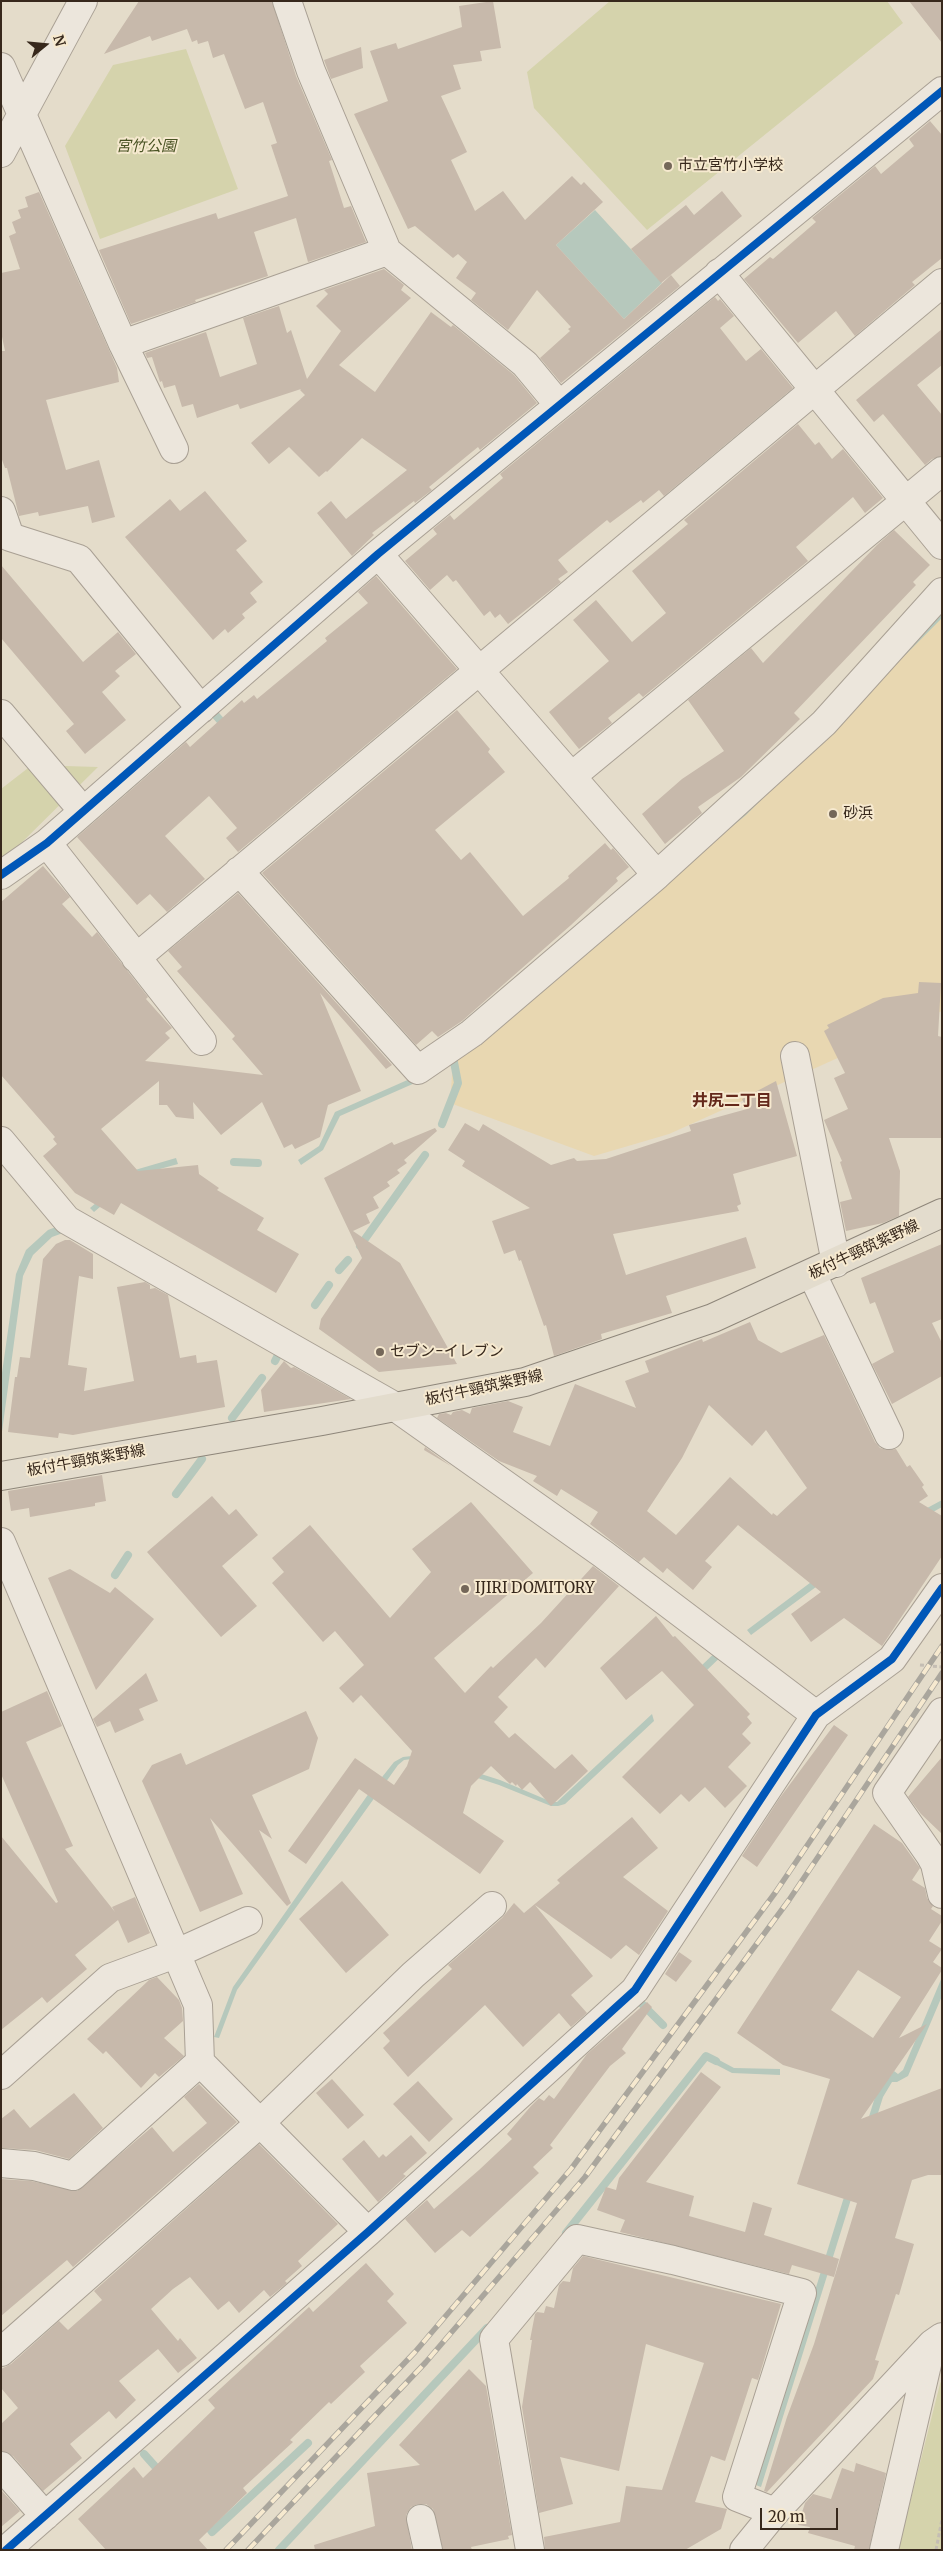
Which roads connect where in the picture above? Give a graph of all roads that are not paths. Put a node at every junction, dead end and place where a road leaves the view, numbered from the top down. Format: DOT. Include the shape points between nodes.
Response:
graph roads {
  1 [pos="83,1"];
  2 [pos="287,1"];
  3 [pos="1,67"];
  4 [pos="942,91"];
  5 [pos="21,113"];
  6 [pos="1,153"];
  7 [pos="387,251"];
  8 [pos="719,273"];
  9 [pos="942,283"];
  10 [pos="123,344"];
  11 [pos="815,390"];
  12 [pos="559,405"];
  13 [pos="174,449"];
  14 [pos="942,471"];
  15 [pos="906,501"];
  16 [pos="1,510"];
  17 [pos="942,545"];
  18 [pos="378,554"];
  19 [pos="942,592"];
  20 [pos="480,670"];
  21 [pos="201,709"];
  22 [pos="1,714"];
  23 [pos="572,776"];
  24 [pos="83,811"];
  25 [pos="47,843"];
  26 [pos="240,871"];
  27 [pos="1,875"];
  28 [pos="657,875"];
  29 [pos="136,958"];
  30 [pos="202,1041"];
  31 [pos="796,1056"];
  32 [pos="1,1141"];
  33 [pos="942,1213"];
  34 [pos="836,1262"];
  35 [pos="812,1274"];
  36 [pos="394,1406"];
  37 [pos="889,1435"];
  38 [pos="1,1476"];
  39 [pos="1,1542"];
  40 [pos="942,1588"];
  41 [pos="942,1712"];
  42 [pos="816,1715"];
  43 [pos="942,1894"];
  44 [pos="492,1906"];
  45 [pos="248,1921"];
  46 [pos="175,1954"];
  47 [pos="200,2062"];
  48 [pos="1,2075"];
  49 [pos="260,2123"];
  50 [pos="1,2163"];
  51 [pos="368,2232"];
  52 [pos="937,2341"];
  53 [pos="1,2352"];
  54 [pos="1,2466"];
  55 [pos="775,2512"];
  56 [pos="44,2516"];
  57 [pos="421,2519"];
  58 [pos="6,2550"];
  59 [pos="428,2550"];
  60 [pos="530,2550"];
  61 [pos="744,2550"];
  62 [pos="884,2550"];
  1 -- 5 [label="street"];
  2 -- 7 [label="street" via="311,71"];
  3 -- 5 [label="street"];
  4 -- 8 [label="street"];
  5 -- 6 [label="street"];
  5 -- 10 [label="street"];
  7 -- 10 [label="street"];
  7 -- 12 [label="street" via="526,364"];
  8 -- 11 [label="street"];
  8 -- 12 [label="street"];
  9 -- 11 [label="street"];
  10 -- 13 [label="street"];
  11 -- 15 [label="street"];
  11 -- 20 [label="street"];
  12 -- 18 [label="street"];
  14 -- 15 [label="street"];
  15 -- 17 [label="street"];
  15 -- 23 [label="street"];
  16 -- 21 [label="street" via="10,537 80,559"];
  18 -- 20 [label="street"];
  18 -- 21 [label="street"];
  19 -- 28 [label="street" via="824,723"];
  20 -- 23 [label="street"];
  20 -- 26 [label="street"];
  21 -- 24 [label="street"];
  22 -- 24 [label="street"];
  23 -- 28 [label="street"];
  24 -- 25 [label="street"];
  25 -- 27 [label="street"];
  25 -- 29 [label="street"];
  26 -- 28 [label="street" via="418,1070 472,1033"];
  26 -- 29 [label="street"];
  29 -- 30 [label="street"];
  31 -- 34 [label="street"];
  32 -- 36 [label="street" via="67,1220"];
  33 -- 34 [label="main road, 板付牛頸筑紫野線"];
  34 -- 35 [label="main road, 板付牛頸筑紫野線"];
  35 -- 36 [label="main road, 板付牛頸筑紫野線" via="713,1318 558,1372 498,1388"];
  35 -- 37 [label="street"];
  36 -- 38 [label="main road, 板付牛頸筑紫野線"];
  36 -- 42 [label="street" via="603,1554"];
  39 -- 46 [label="street"];
  40 -- 42 [label="street" via="892,1659"];
  41 -- 43 [label="street" via="887,1792 935,1864"];
  42 -- 51 [label="street" via="635,1990"];
  44 -- 49 [label="street" via="413,1976"];
  45 -- 46 [label="street"];
  46 -- 47 [label="street" via="198,2004"];
  46 -- 48 [label="street" via="110,1978"];
  47 -- 49 [label="street"];
  47 -- 50 [label="street" via="73,2176 34,2166"];
  49 -- 51 [label="street"];
  49 -- 53 [label="street"];
  51 -- 56 [label="street"];
  52 -- 55 [label="street"];
  52 -- 62 [label="street"];
  54 -- 56 [label="street"];
  55 -- 60 [label="street" via="737,2497 802,2293 577,2239 494,2339"];
  55 -- 61 [label="street"];
  56 -- 58 [label="street"];
  57 -- 59 [label="street"];
}
